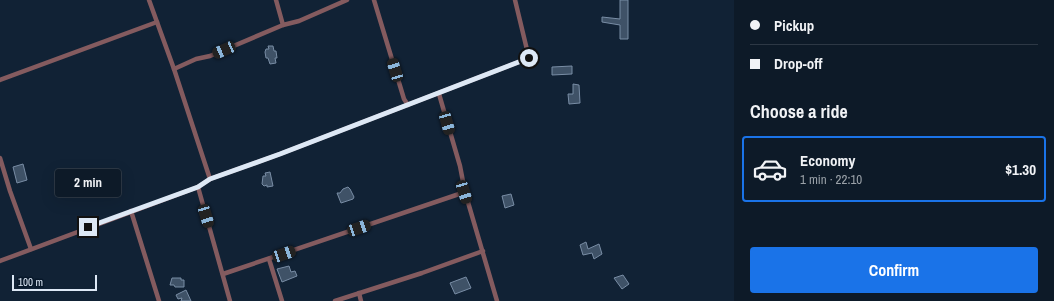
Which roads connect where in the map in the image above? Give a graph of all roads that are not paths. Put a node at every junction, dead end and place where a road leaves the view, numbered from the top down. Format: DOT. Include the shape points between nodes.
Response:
graph roads {
  1 [pos="149,0"];
  2 [pos="276,0"];
  3 [pos="347,0"];
  4 [pos="374,0"];
  5 [pos="515,0"];
  6 [pos="157,22"];
  7 [pos="283,24"];
  8 [pos="174,69"];
  9 [pos="0,80"];
  10 [pos="439,94"];
  11 [pos="408,105"];
  12 [pos="0,158"];
  13 [pos="210,179"];
  14 [pos="198,187"];
  15 [pos="464,192"];
  16 [pos="131,211"];
  17 [pos="31,249"];
  18 [pos="483,251"];
  19 [pos="269,259"];
  20 [pos="0,261"];
  21 [pos="223,274"];
  22 [pos="359,293"];
  23 [pos="159,301"];
  24 [pos="230,301"];
  25 [pos="282,301"];
  26 [pos="335,301"];
  27 [pos="361,301"];
  28 [pos="497,301"];
  1 -- 6 [label="street"];
  2 -- 7 [label="street"];
  3 -- 7 [label="street" via="298,21"];
  4 -- 11 [label="street"];
  5 -- 10 [label="street" via="529,58"];
  6 -- 8 [label="street"];
  6 -- 9 [label="street"];
  7 -- 8 [label="street"];
  8 -- 13 [label="street"];
  10 -- 11 [label="street"];
  10 -- 15 [label="street" via="460,166"];
  11 -- 13 [label="street"];
  12 -- 17 [label="street"];
  13 -- 14 [label="street"];
  14 -- 16 [label="street"];
  14 -- 21 [label="street"];
  15 -- 18 [label="street"];
  15 -- 19 [label="street"];
  16 -- 17 [label="street"];
  16 -- 23 [label="street"];
  17 -- 20 [label="street"];
  18 -- 22 [label="street"];
  18 -- 28 [label="street"];
  19 -- 21 [label="street"];
  19 -- 25 [label="street"];
  21 -- 24 [label="street"];
  22 -- 26 [label="street"];
  22 -- 27 [label="street"];
}
